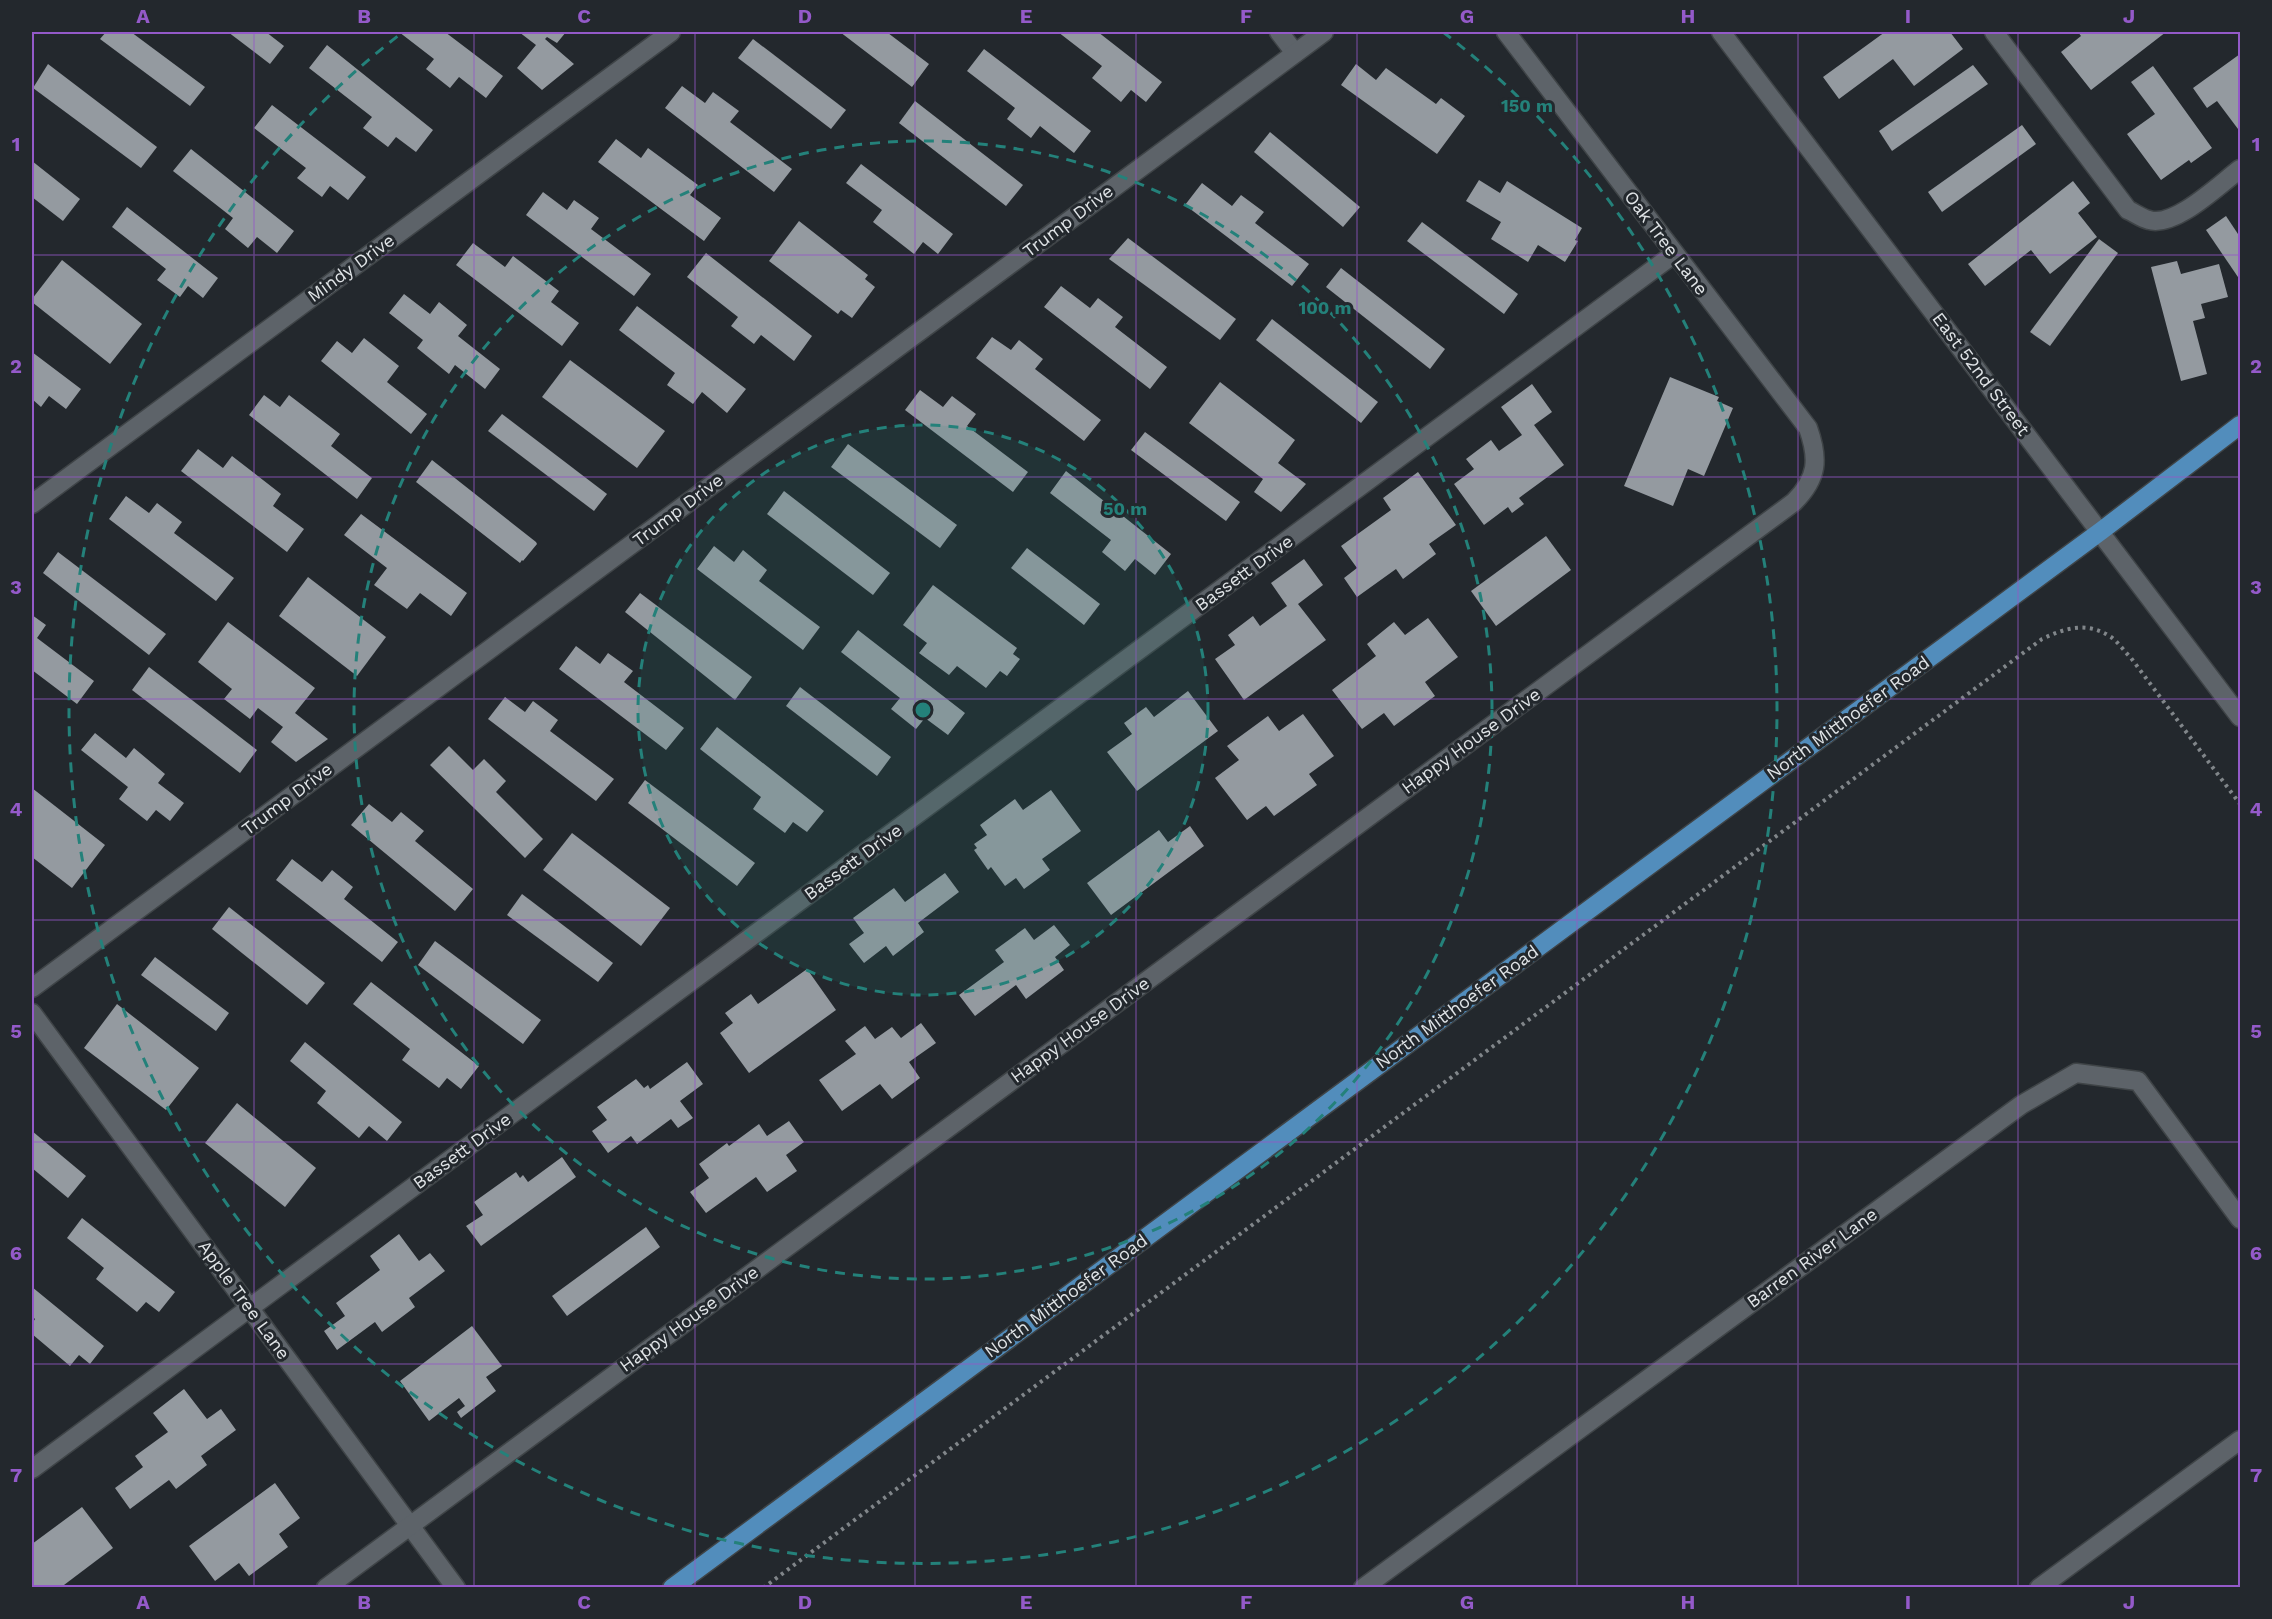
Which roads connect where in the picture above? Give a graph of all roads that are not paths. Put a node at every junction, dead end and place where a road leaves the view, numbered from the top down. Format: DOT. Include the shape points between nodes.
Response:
graph roads {
  1 [pos="671,32"];
  2 [pos="1279,32"];
  3 [pos="1324,32"];
  4 [pos="1506,32"];
  5 [pos="1721,32"];
  6 [pos="2001,34"];
  7 [pos="1295,53"];
  8 [pos="2241,169"];
  9 [pos="1674,254"];
  10 [pos="2241,425"];
  11 [pos="1816,459"];
  12 [pos="32,504"];
  13 [pos="2101,531"];
  14 [pos="2241,717"];
  15 [pos="32,988"];
  16 [pos="32,1013"];
  17 [pos="2241,1219"];
  18 [pos="250,1308"];
  19 [pos="2241,1440"];
  20 [pos="32,1469"];
  21 [pos="410,1525"];
  22 [pos="326,1587"];
  23 [pos="456,1587"];
  24 [pos="672,1587"];
  25 [pos="1363,1587"];
  26 [pos="2038,1587"];
  1 -- 12 [label="street, Mindy Drive"];
  2 -- 7 [label="street"];
  3 -- 7 [label="street, Trump Drive"];
  4 -- 9 [label="street, Oak Tree Lane"];
  5 -- 13 [label="street, East 52nd Street"];
  6 -- 8 [label="street" via="2128,210 2150,220 2170,219"];
  7 -- 15 [label="street, Trump Drive"];
  9 -- 11 [label="street, Oak Tree Lane" via="1808,428"];
  9 -- 18 [label="street, Bassett Drive"];
  10 -- 13 [label="main road, North Mitthoefer Road"];
  11 -- 21 [label="street, Happy House Drive" via="1812,478 1794,502"];
  13 -- 14 [label="street, East 52nd Street"];
  13 -- 24 [label="main road, North Mitthoefer Road"];
  16 -- 18 [label="street, Apple Tree Lane"];
  17 -- 25 [label="street, Barren River Lane" via="2138,1081 2076,1073 2011,1112"];
  18 -- 20 [label="street, Bassett Drive"];
  18 -- 21 [label="street, Apple Tree Lane"];
  19 -- 26 [label="street"];
  21 -- 22 [label="street, Happy House Drive"];
  21 -- 23 [label="street, Apple Tree Lane"];
}
